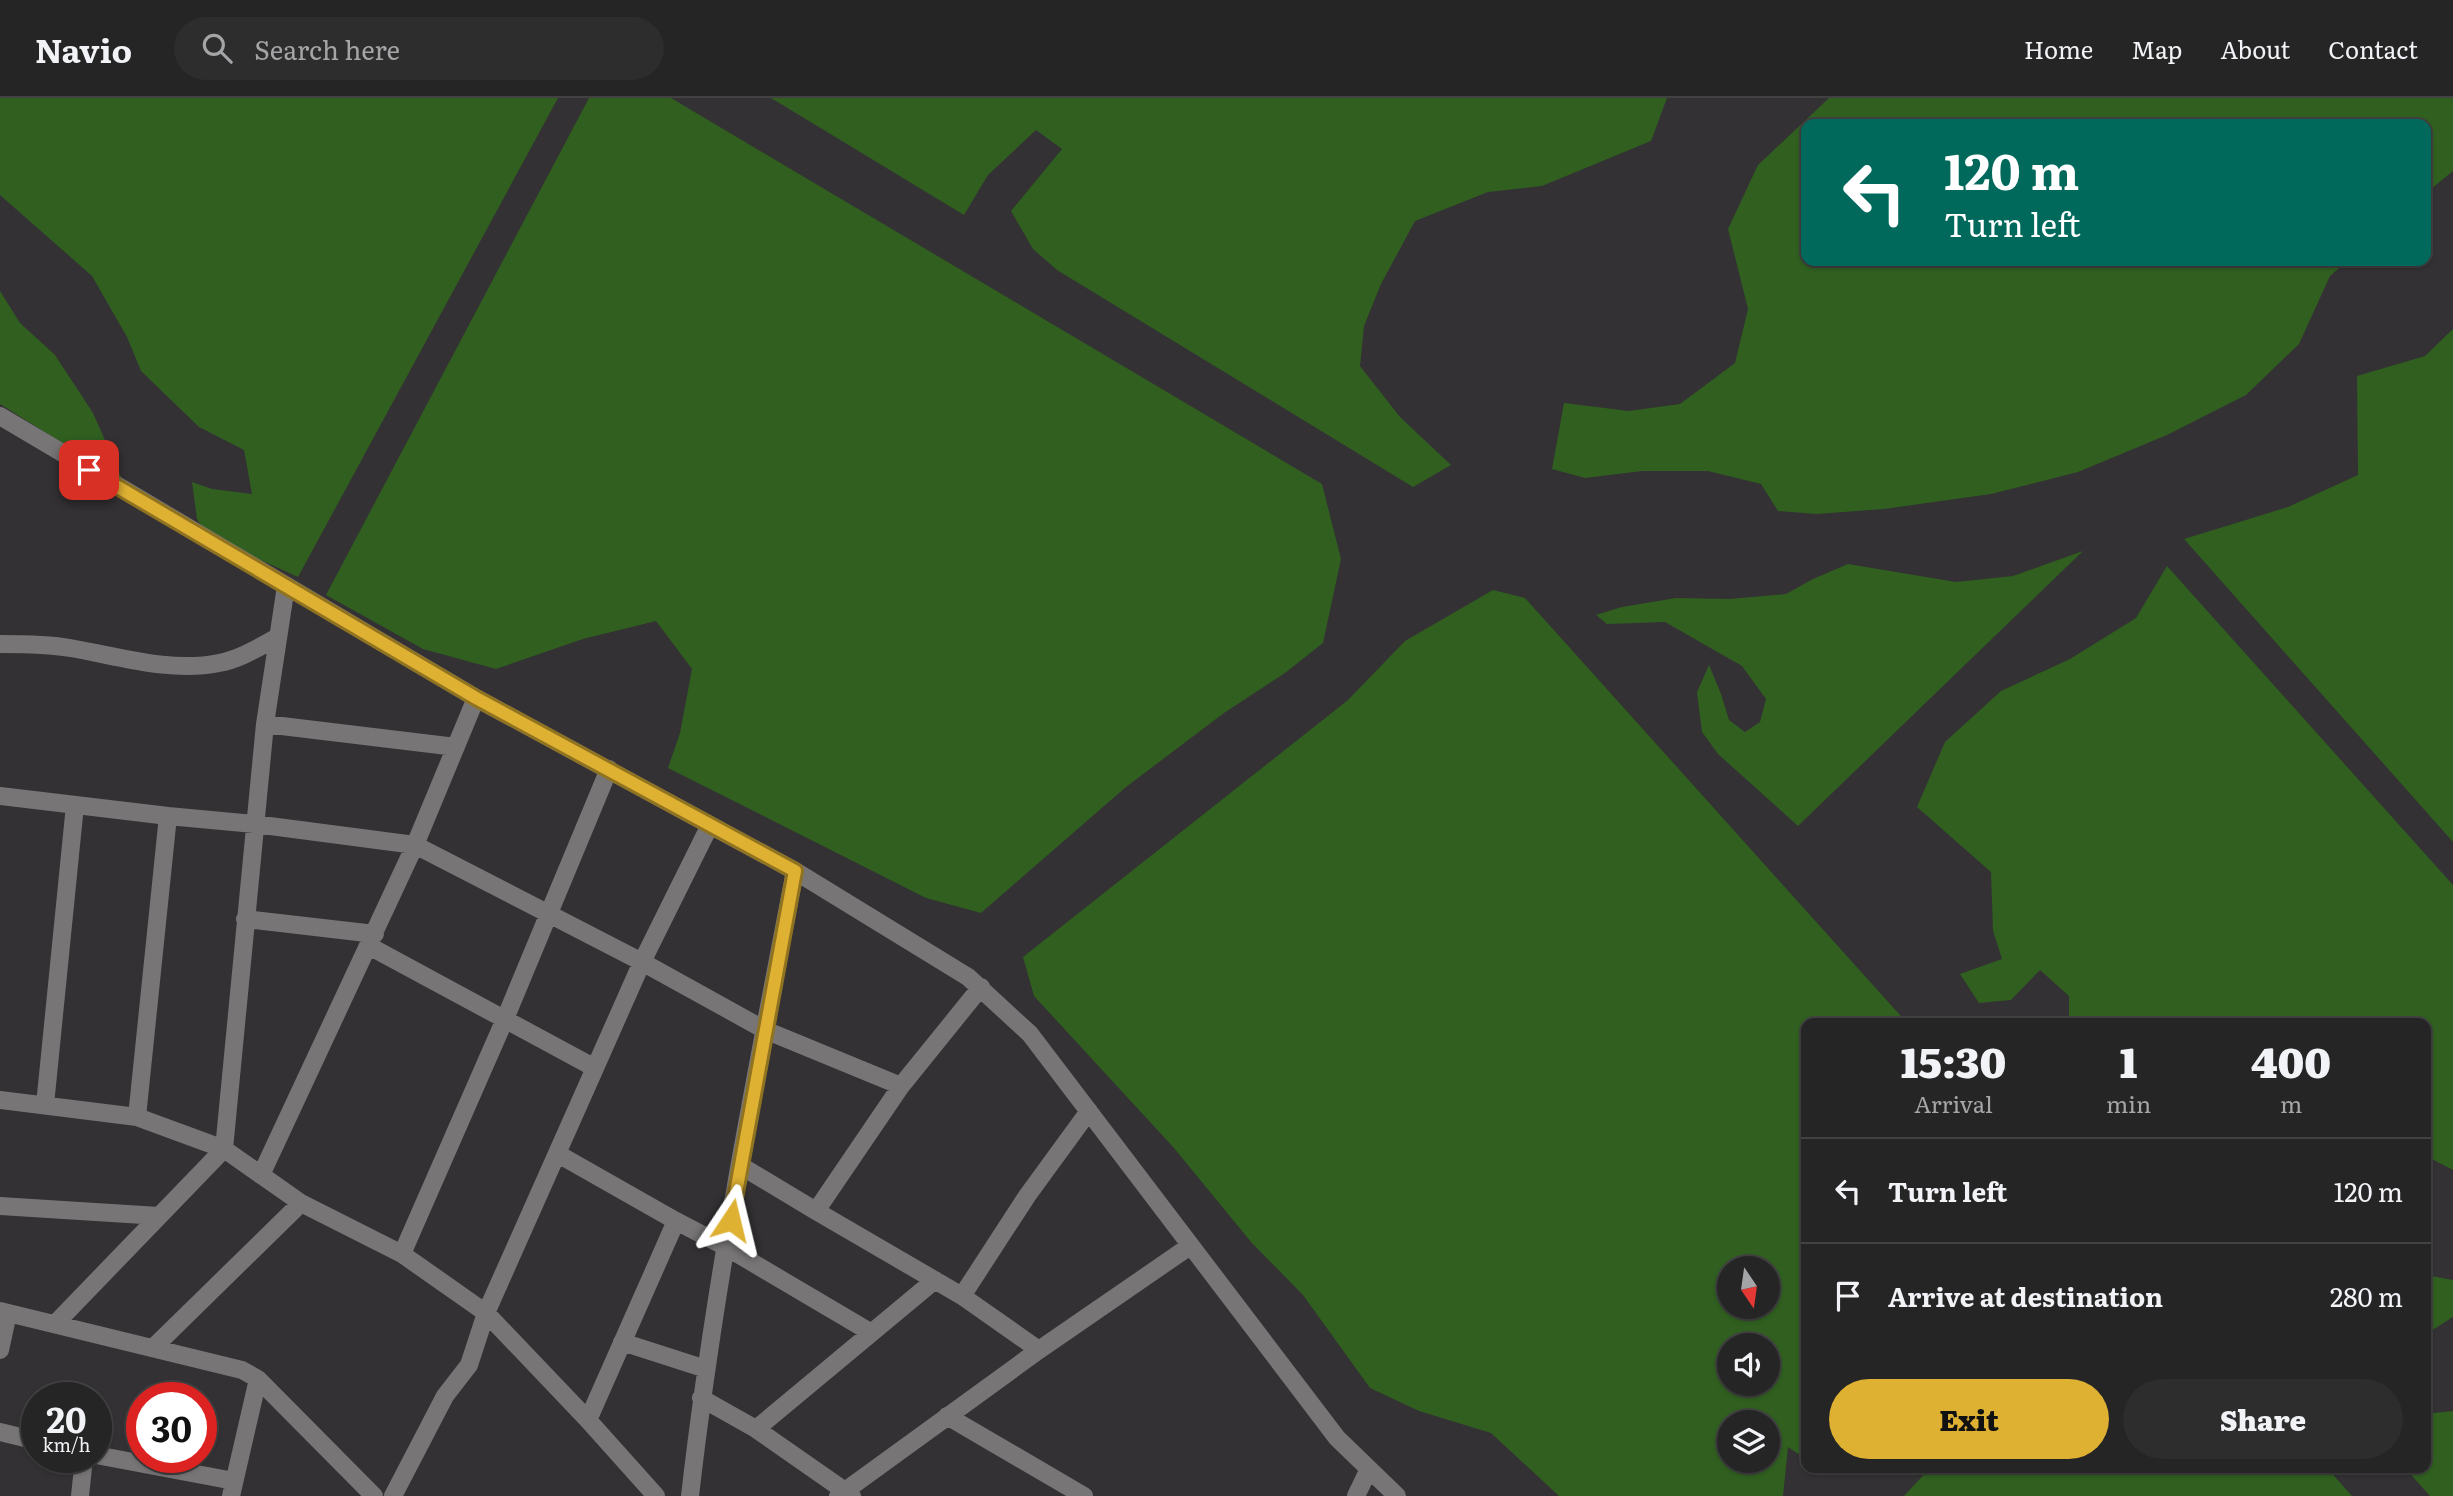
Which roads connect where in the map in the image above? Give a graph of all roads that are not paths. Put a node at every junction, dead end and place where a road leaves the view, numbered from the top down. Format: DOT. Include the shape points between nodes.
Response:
graph roads {
  1 [pos="0,416"];
  2 [pos="286,586"];
  3 [pos="278,637"];
  4 [pos="0,644"];
  5 [pos="476,698"];
  6 [pos="265,724"];
  7 [pos="456,747"];
  8 [pos="609,769"];
  9 [pos="0,796"];
  10 [pos="75,805"];
  11 [pos="169,816"];
  12 [pos="254,824"];
  13 [pos="710,825"];
  14 [pos="415,845"];
  15 [pos="795,871"];
  16 [pos="548,913"];
  17 [pos="245,919"];
  18 [pos="372,940"];
  19 [pos="642,962"];
  20 [pos="981,987"];
  21 [pos="505,1019"];
  22 [pos="765,1030"];
  23 [pos="595,1068"];
  24 [pos="901,1086"];
  25 [pos="0,1100"];
  26 [pos="45,1105"];
  27 [pos="1089,1111"];
  28 [pos="137,1116"];
  29 [pos="224,1149"];
  30 [pos="558,1154"];
  31 [pos="741,1166"];
  32 [pos="261,1175"];
  33 [pos="301,1203"];
  34 [pos="0,1206"];
  35 [pos="816,1211"];
  36 [pos="159,1216"];
  37 [pos="676,1221"];
  38 [pos="1189,1246"];
  39 [pos="726,1247"];
  40 [pos="402,1254"];
  41 [pos="935,1280"];
  42 [pos="962,1296"];
  43 [pos="4,1312"];
  44 [pos="486,1314"];
  45 [pos="55,1324"];
  46 [pos="870,1332"];
  47 [pos="622,1342"];
  48 [pos="154,1347"];
  49 [pos="0,1350"];
  50 [pos="1039,1350"];
  51 [pos="706,1369"];
  52 [pos="258,1380"];
  53 [pos="701,1398"];
  54 [pos="947,1416"];
  55 [pos="588,1420"];
  56 [pos="756,1429"];
  57 [pos="0,1432"];
  58 [pos="21,1437"];
  59 [pos="112,1459"];
  60 [pos="1368,1471"];
  61 [pos="82,1473"];
  62 [pos="233,1488"];
  63 [pos="845,1494"];
  64 [pos="80,1496"];
  65 [pos="374,1496"];
  66 [pos="393,1496"];
  67 [pos="656,1496"];
  68 [pos="690,1496"];
  69 [pos="1084,1496"];
  70 [pos="1356,1496"];
  71 [pos="1397,1496"];
  1 -- 2 [label="street"];
  2 -- 3 [label="street"];
  2 -- 5 [label="street"];
  3 -- 4 [label="street" via="242,656 191,665 49,645"];
  3 -- 6 [label="street"];
  5 -- 7 [label="street"];
  5 -- 8 [label="street"];
  6 -- 7 [label="street"];
  6 -- 12 [label="street"];
  7 -- 14 [label="street"];
  8 -- 13 [label="street"];
  8 -- 16 [label="street"];
  9 -- 10 [label="street"];
  10 -- 11 [label="street"];
  10 -- 26 [label="street"];
  11 -- 12 [label="street"];
  11 -- 28 [label="street"];
  12 -- 14 [label="street"];
  12 -- 17 [label="street"];
  13 -- 15 [label="street"];
  13 -- 19 [label="street"];
  14 -- 16 [label="street"];
  14 -- 18 [label="street"];
  15 -- 20 [label="street"];
  15 -- 22 [label="street"];
  16 -- 19 [label="street"];
  16 -- 21 [label="street"];
  17 -- 18 [label="street"];
  17 -- 29 [label="street"];
  18 -- 21 [label="street"];
  18 -- 32 [label="street"];
  19 -- 22 [label="street"];
  19 -- 23 [label="street"];
  20 -- 24 [label="street"];
  20 -- 27 [label="street" via="1030,1034"];
  21 -- 23 [label="street"];
  21 -- 40 [label="street"];
  22 -- 24 [label="street"];
  22 -- 31 [label="street"];
  23 -- 30 [label="street"];
  24 -- 35 [label="street"];
  25 -- 26 [label="street"];
  26 -- 28 [label="street"];
  27 -- 38 [label="street"];
  27 -- 42 [label="street"];
  28 -- 29 [label="street"];
  29 -- 32 [label="street"];
  29 -- 36 [label="street"];
  30 -- 37 [label="street"];
  30 -- 44 [label="street"];
  31 -- 35 [label="street"];
  31 -- 39 [label="street"];
  32 -- 33 [label="street"];
  33 -- 40 [label="street"];
  33 -- 48 [label="street"];
  34 -- 36 [label="street"];
  35 -- 41 [label="street"];
  36 -- 45 [label="street"];
  37 -- 39 [label="street"];
  37 -- 47 [label="street"];
  38 -- 50 [label="street"];
  38 -- 60 [label="street" via="1337,1438"];
  39 -- 46 [label="street"];
  39 -- 51 [label="street"];
  40 -- 44 [label="street"];
  41 -- 42 [label="street"];
  41 -- 46 [label="street"];
  42 -- 50 [label="street"];
  43 -- 45 [label="street"];
  43 -- 49 [label="street"];
  44 -- 55 [label="street"];
  44 -- 66 [label="street" via="469,1366 445,1396"];
  45 -- 48 [label="street"];
  46 -- 56 [label="street"];
  47 -- 51 [label="street"];
  47 -- 55 [label="street"];
  48 -- 52 [label="street" via="227,1365"];
  50 -- 54 [label="street"];
  51 -- 53 [label="street"];
  52 -- 62 [label="street"];
  52 -- 65 [label="street"];
  53 -- 56 [label="street"];
  53 -- 68 [label="street"];
  54 -- 63 [label="street"];
  54 -- 69 [label="street"];
  55 -- 67 [label="street"];
  56 -- 63 [label="street"];
  57 -- 58 [label="street"];
  59 -- 62 [label="street"];
  60 -- 70 [label="street"];
  60 -- 71 [label="street"];
  61 -- 64 [label="street"];
}
